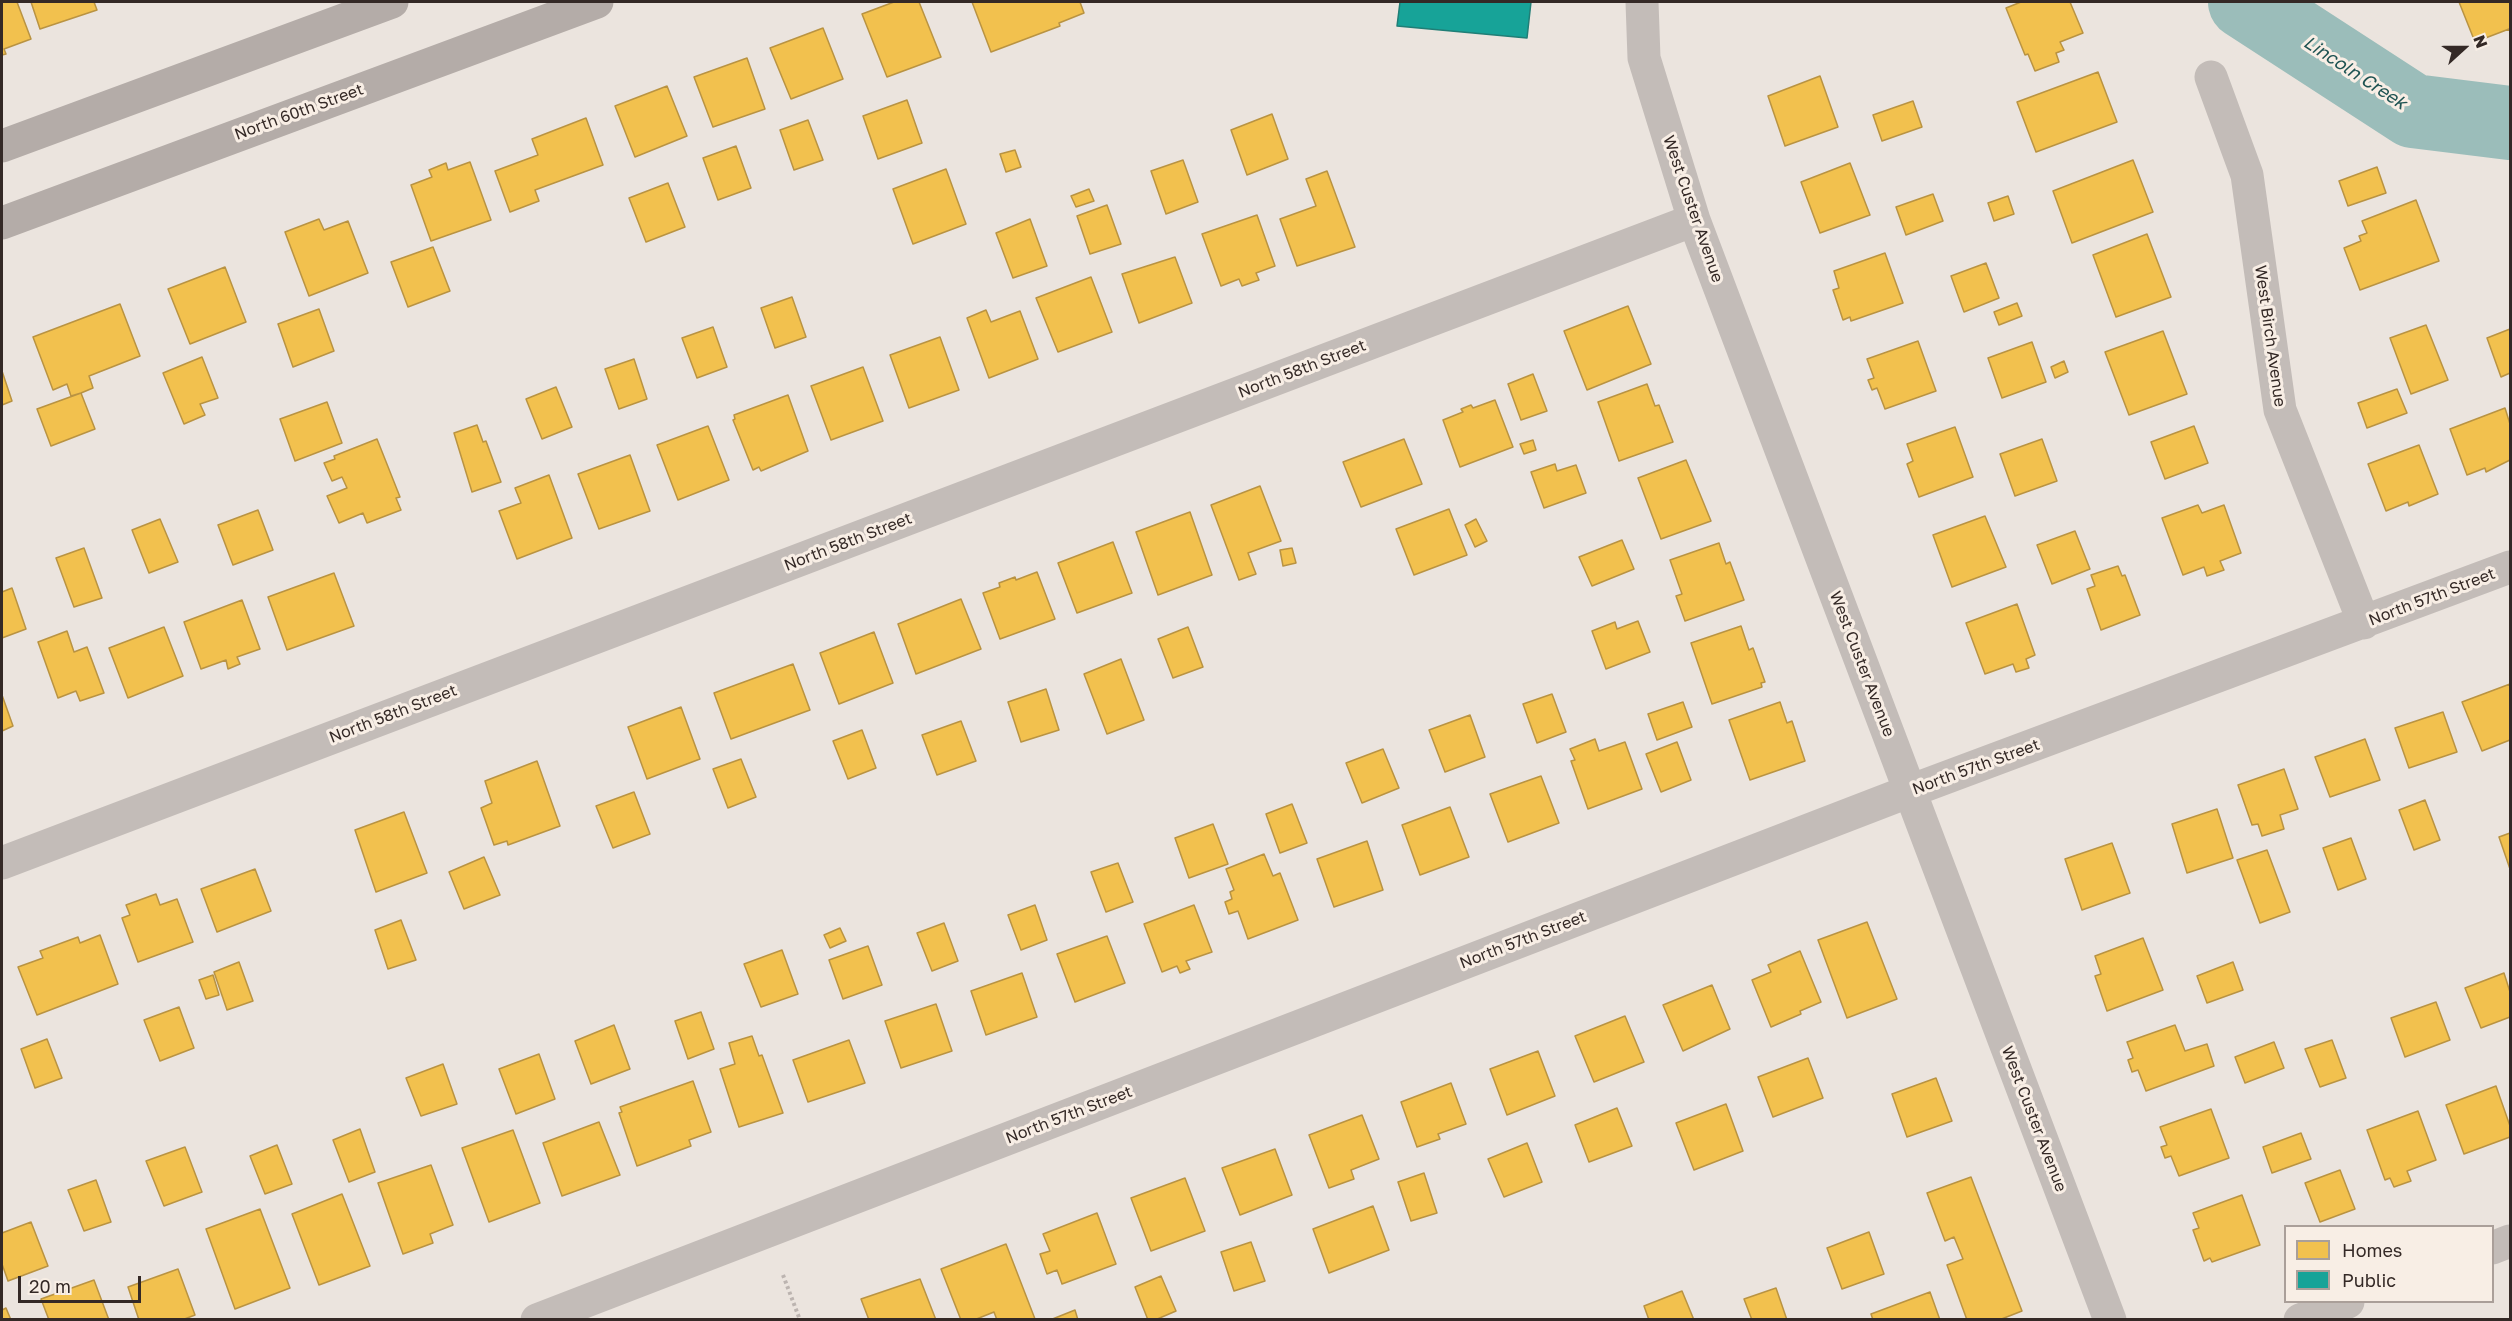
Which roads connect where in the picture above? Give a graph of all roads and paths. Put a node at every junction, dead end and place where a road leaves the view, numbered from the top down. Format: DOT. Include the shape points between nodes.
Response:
graph roads {
  1 [pos="392,2"];
  2 [pos="597,2"];
  3 [pos="1642,2"];
  4 [pos="2211,76"];
  5 [pos="2,146"];
  6 [pos="1694,220"];
  7 [pos="2,223"];
  8 [pos="2511,567"];
  9 [pos="2364,623"];
  10 [pos="1910,791"];
  11 [pos="2,863"];
  12 [pos="2511,1241"];
  13 [pos="2494,1248"];
  14 [pos="783,1275"];
  15 [pos="2345,1303"];
  16 [pos="537,1320"];
  17 [pos="800,1320"];
  18 [pos="2110,1320"];
  19 [pos="2300,1320"];
  1 -- 5 [label="main road"];
  2 -- 7 [label="main road, North 60th Street"];
  3 -- 6 [label="street, West Custer Avenue" via="1644,58"];
  4 -- 9 [label="street, West Birch Avenue" via="2247,174 2280,410"];
  6 -- 10 [label="street, West Custer Avenue"];
  6 -- 11 [label="street, North 58th Street"];
  8 -- 9 [label="street, North 57th Street"];
  9 -- 10 [label="street, North 57th Street"];
  10 -- 16 [label="street, North 57th Street"];
  10 -- 18 [label="street, West Custer Avenue"];
  12 -- 13 [label="street"];
  14 -- 17 [label="path"];
  15 -- 19 [label="street"];
}
